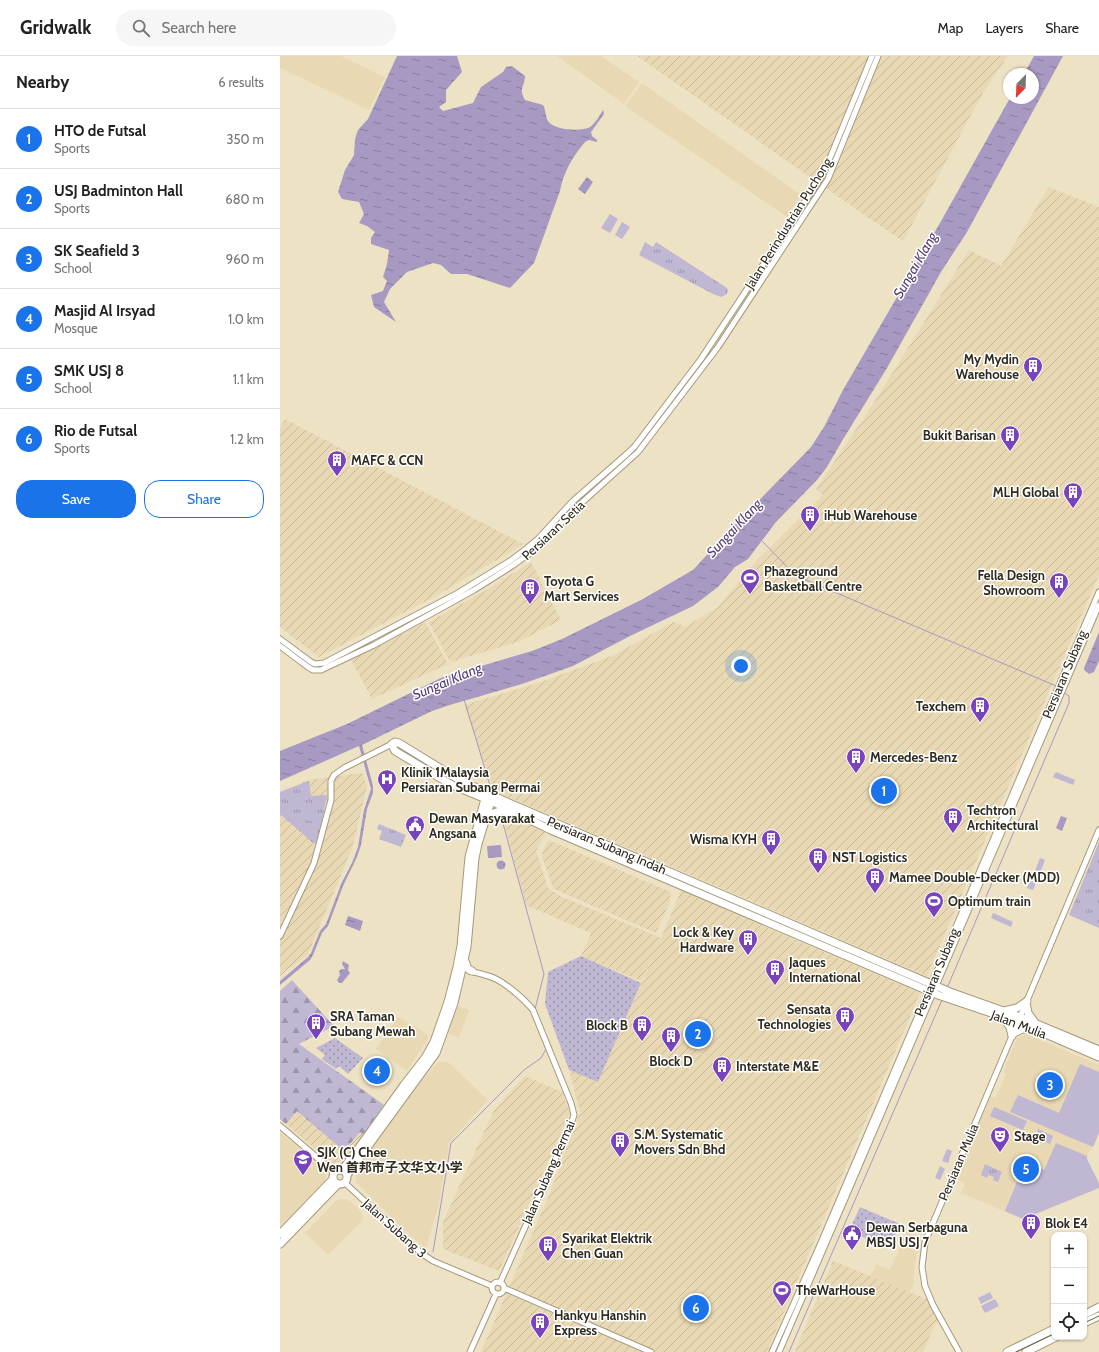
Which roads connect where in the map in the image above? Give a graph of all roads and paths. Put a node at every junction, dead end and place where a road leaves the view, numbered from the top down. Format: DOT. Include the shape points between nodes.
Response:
graph roads {
  1 [pos="872,56"];
  2 [pos="878,56"];
  3 [pos="739,300"];
  4 [pos="745,304"];
  5 [pos="1099,592"];
  6 [pos="1099,605"];
  7 [pos="280,639"];
  8 [pos="280,646"];
  9 [pos="316,667"];
  10 [pos="1064,681"];
  11 [pos="392,744"];
  12 [pos="467,791"];
  13 [pos="488,798"];
  14 [pos="512,813"];
  15 [pos="482,819"];
  16 [pos="1099,830"];
  17 [pos="280,936"];
  18 [pos="465,961"];
  19 [pos="460,968"];
  20 [pos="471,971"];
  21 [pos="460,979"];
  22 [pos="935,989"];
  23 [pos="1026,1002"];
  24 [pos="1003,1014"];
  25 [pos="1019,1020"];
  26 [pos="1036,1027"];
  27 [pos="1012,1035"];
  28 [pos="1099,1050"];
  29 [pos="1099,1057"];
  30 [pos="280,1126"];
  31 [pos="345,1172"];
  32 [pos="338,1180"];
  33 [pos="280,1234"];
  34 [pos="280,1244"];
  35 [pos="500,1283"];
  36 [pos="492,1286"];
  37 [pos="504,1288"];
  38 [pos="496,1294"];
  39 [pos="1099,1307"];
  40 [pos="1087,1313"];
  41 [pos="1099,1316"];
  42 [pos="1087,1322"];
  43 [pos="1051,1330"];
  44 [pos="1051,1340"];
  45 [pos="470,1352"];
  46 [pos="651,1352"];
  47 [pos="772,1352"];
  48 [pos="778,1352"];
  49 [pos="959,1352"];
  50 [pos="1007,1352"];
  51 [pos="1026,1352"];
  1 -- 3 [label="street, Jalan Perindustrian Puchong" via="825,170"];
  2 -- 4 [label="street, Jalan Perindustrian Puchong" via="828,178"];
  3 -- 9 [label="street, Persiaran Setia" via="701,358 635,446 572,502 538,539 458,593"];
  4 -- 9 [label="street, Persiaran Setia" via="718,347 638,452 567,516 533,551 496,578 439,610 335,664 321,670"];
  5 -- 10 [label="street, Persiaran Subang"];
  6 -- 10 [label="street, Persiaran Subang"];
  7 -- 9 [label="street"];
  8 -- 9 [label="street" via="308,667"];
  10 -- 22 [label="street, Persiaran Subang"];
  11 -- 12 [label="main road, Persiaran Subang Indah" via="395,751"];
  11 -- 13 [label="main road, Persiaran Subang Indah" via="399,743"];
  11 -- 17 [label="street" via="336,772 332,778 331,800 314,863"];
  12 -- 13 [label="main road, Persiaran Subang Indah"];
  12 -- 15 [label="main road" via="478,804"];
  13 -- 14 [label="main road, Persiaran Subang Indah"];
  13 -- 15 [label="main road"];
  13 -- 22 [label="main road, Persiaran Subang Indah"];
  14 -- 15 [label="main road" via="500,811"];
  14 -- 22 [label="main road, Persiaran Subang Indah"];
  15 -- 18 [label="main road"];
  15 -- 19 [label="main road" via="469,857"];
  16 -- 23 [label="street, Persiaran Mulia"];
  18 -- 19 [label="main road"];
  18 -- 20 [label="main road"];
  19 -- 20 [label="street, Jalan Subang Permai"];
  19 -- 21 [label="main road"];
  19 -- 31 [label="main road" via="429,1053 358,1150"];
  20 -- 21 [label="main road"];
  20 -- 35 [label="street, Jalan Subang Permai" via="495,978 533,1010 574,1115"];
  21 -- 31 [label="main road" via="436,1053"];
  22 -- 24 [label="main road, Jalan Mulia"];
  22 -- 47 [label="street, Persiaran Subang"];
  22 -- 48 [label="street, Persiaran Subang"];
  23 -- 24 [label="main road"];
  23 -- 25 [label="street, Persiaran Mulia"];
  23 -- 26 [label="main road" via="1028,1013"];
  24 -- 25 [label="main road, Jalan Mulia"];
  24 -- 27 [label="main road"];
  25 -- 26 [label="main road, Jalan Mulia"];
  25 -- 27 [label="street, Persiaran Mulia"];
  26 -- 27 [label="main road" via="1022,1029"];
  26 -- 28 [label="main road"];
  26 -- 29 [label="main road, Jalan Mulia"];
  27 -- 49 [label="street, Persiaran Mulia" via="923,1250 925,1286"];
  30 -- 32 [label="street, Jalan Subang 3"];
  31 -- 32 [label="main road" via="338,1170"];
  31 -- 32 [label="main road" via="348,1179"];
  32 -- 33 [label="main road"];
  32 -- 34 [label="main road"];
  32 -- 36 [label="street, Jalan Subang 3" via="421,1254"];
  35 -- 36 [label="street"];
  35 -- 37 [label="street"];
  36 -- 38 [label="street" via="492,1291"];
  37 -- 38 [label="street"];
  37 -- 46 [label="street"];
  38 -- 45 [label="street"];
  39 -- 40 [label="main road"];
  41 -- 42 [label="main road"];
  43 -- 50 [label="main road"];
  44 -- 51 [label="main road"];
}
